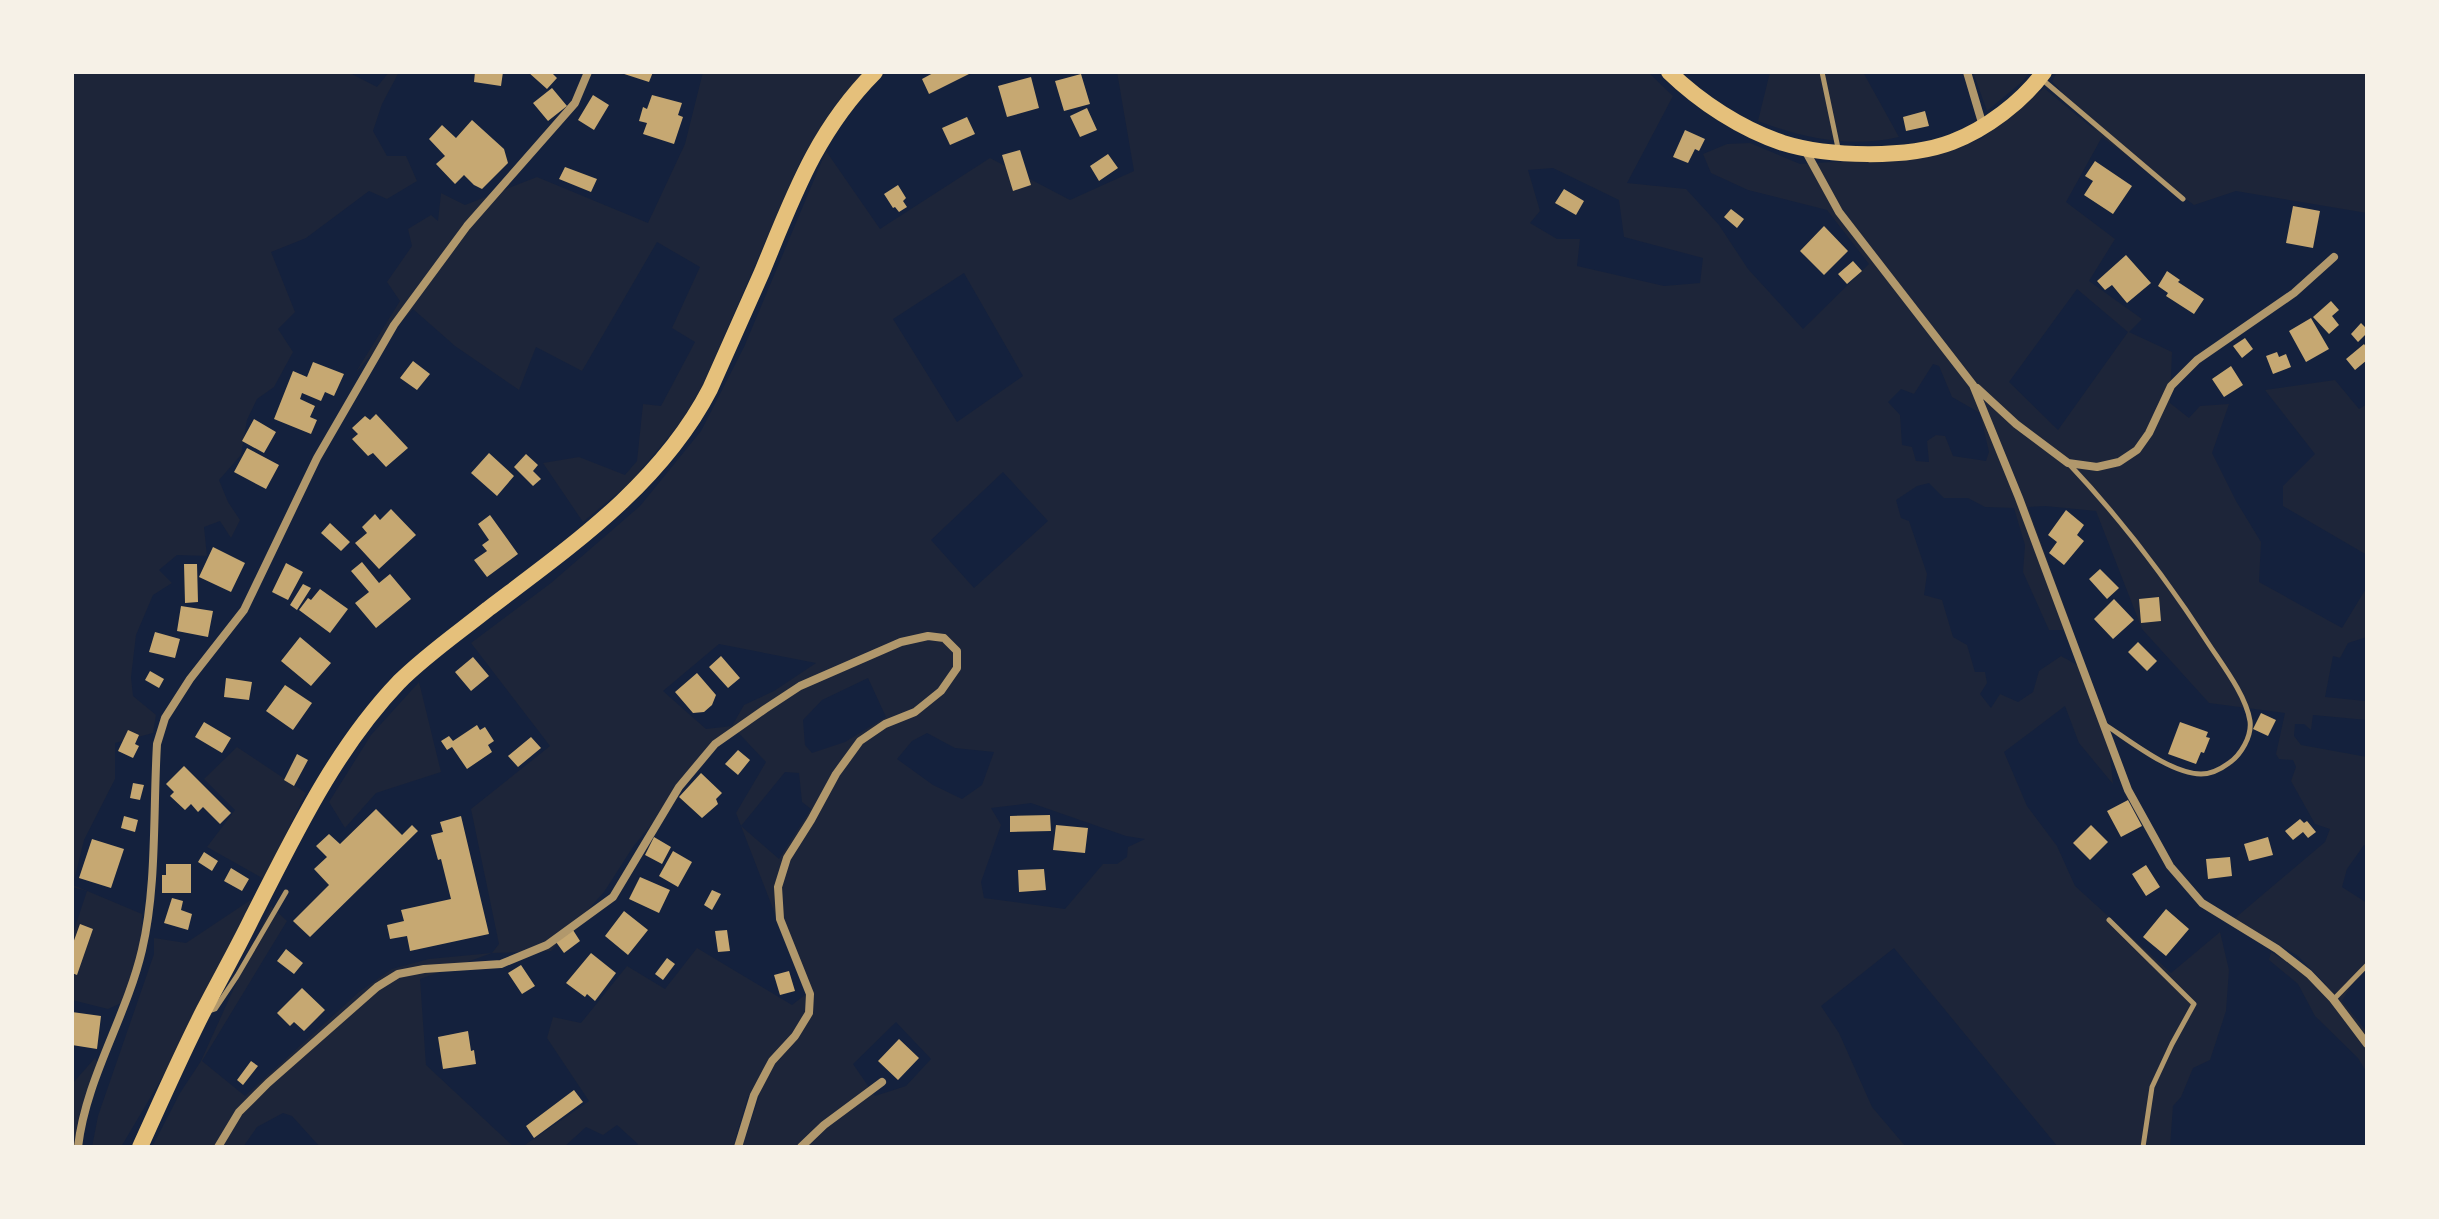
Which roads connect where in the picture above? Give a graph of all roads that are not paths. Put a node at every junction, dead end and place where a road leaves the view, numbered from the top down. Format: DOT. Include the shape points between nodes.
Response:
graph roads {
  1 [pos="588,72"];
  2 [pos="875,72"];
  3 [pos="1669,72"];
  4 [pos="1822,72"];
  5 [pos="1967,72"];
  6 [pos="2042,75"];
  7 [pos="1983,126"];
  8 [pos="1804,148"];
  9 [pos="1839,153"];
  10 [pos="2183,199"];
  11 [pos="2334,257"];
  12 [pos="1973,385"];
  13 [pos="2068,463"];
  14 [pos="2102,723"];
  15 [pos="286,892"];
  16 [pos="2109,920"];
  17 [pos="2367,965"];
  18 [pos="2333,999"];
  19 [pos="204,1011"];
  20 [pos="2367,1044"];
  21 [pos="882,1082"];
  22 [pos="78,1147"];
  23 [pos="140,1147"];
  24 [pos="218,1147"];
  25 [pos="738,1147"];
  26 [pos="801,1147"];
  27 [pos="2143,1147"];
  1 -- 22 [label="street" via="575,103 467,226 394,325 317,458 244,610 165,718 157,744 147,924 90,1093"];
  2 -- 19 [label="main road" via="818,145 696,417 625,499 425,659 374,712 309,807"];
  3 -- 8 [label="main road" via="1741,125"];
  4 -- 9 [label="lane"];
  5 -- 7 [label="street"];
  6 -- 7 [label="main road"];
  6 -- 10 [label="lane"];
  7 -- 9 [label="main road" via="1932,147"];
  8 -- 9 [label="main road"];
  8 -- 12 [label="street" via="1839,212"];
  11 -- 13 [label="street" via="2294,293 2197,360 2171,386 2137,450 2119,462 2097,467"];
  12 -- 13 [label="street"];
  12 -- 14 [label="street"];
  13 -- 14 [label="lane" via="2181,601 2237,688 2250,722 2247,741 2232,761 2200,774 2177,768"];
  14 -- 18 [label="street" via="2128,790 2170,866 2202,903 2277,949"];
  15 -- 19 [label="lane" via="215,1009"];
  16 -- 27 [label="lane" via="2194,1004 2152,1087"];
  17 -- 18 [label="lane"];
  18 -- 20 [label="street"];
  19 -- 23 [label="main road"];
  21 -- 26 [label="street"];
  24 -- 25 [label="street" via="239,1112 377,987 398,974 424,969 501,964 547,945 613,897 679,787 715,744 800,686 862,657 901,642 944,638 957,651 957,668 941,691 915,712 860,741 787,858 778,887 780,919 810,994 809,1013 760,1083"];
}
